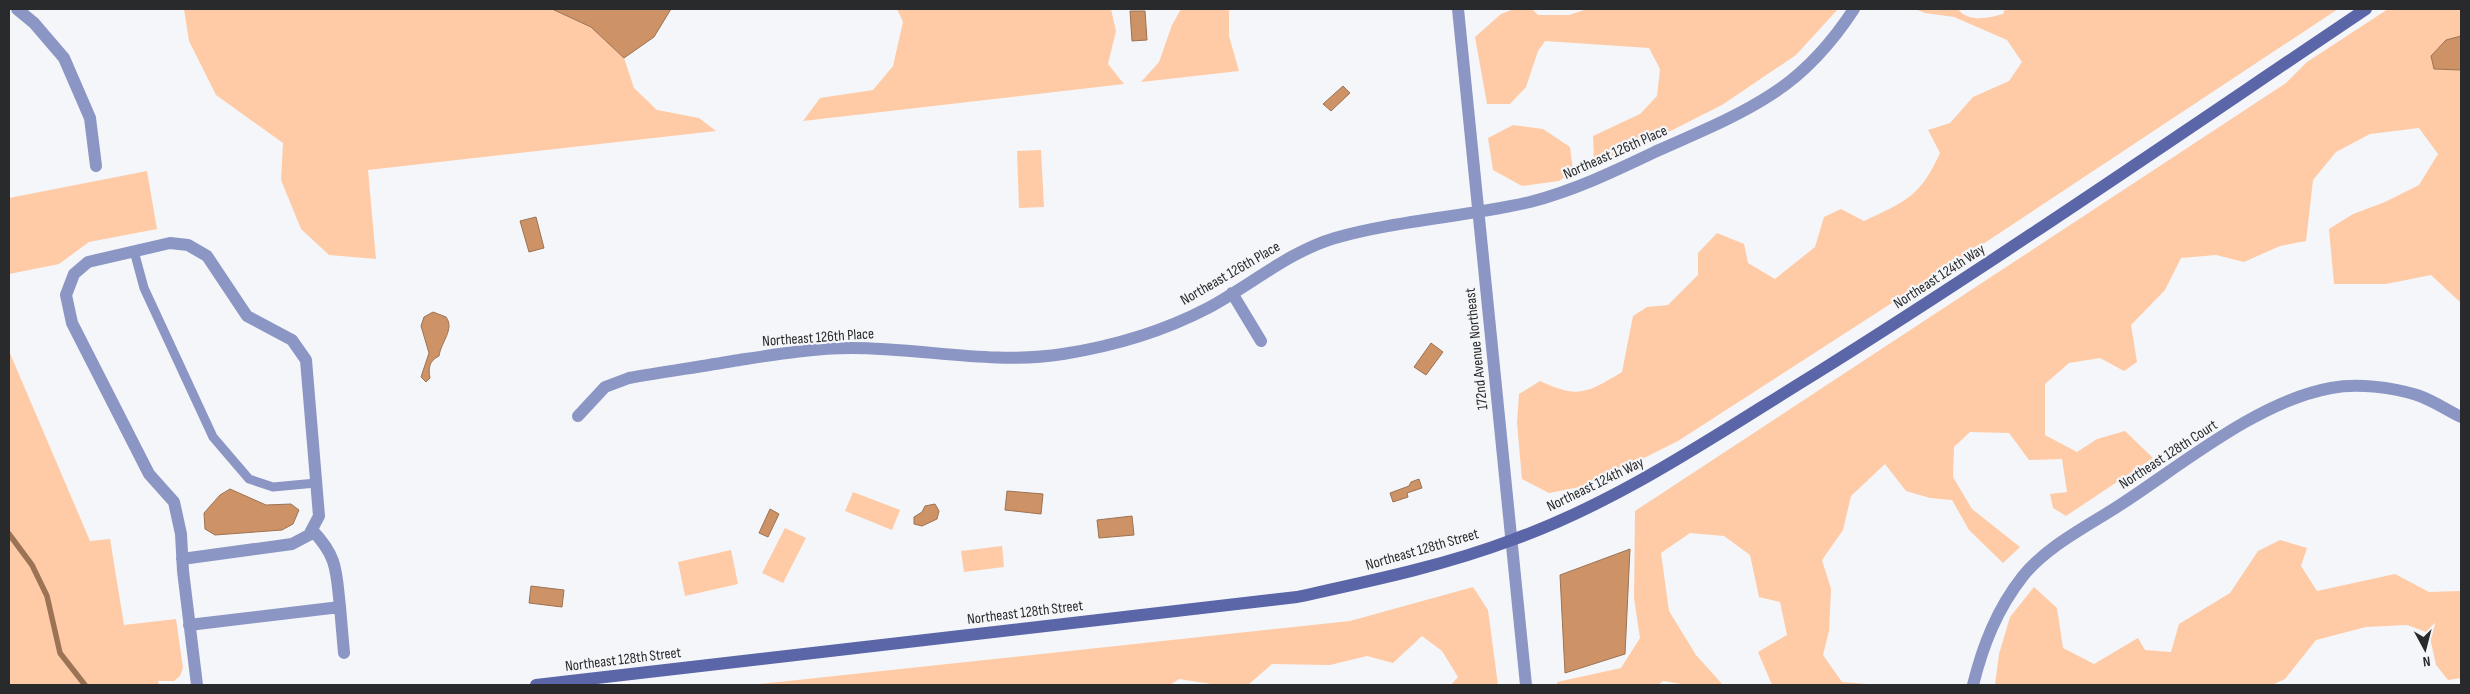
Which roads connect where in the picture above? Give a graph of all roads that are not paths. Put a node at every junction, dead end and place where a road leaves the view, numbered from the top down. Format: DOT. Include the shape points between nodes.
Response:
graph roads {
  1 [pos="17,9"];
  2 [pos="1458,9"];
  3 [pos="1854,9"];
  4 [pos="2366,9"];
  5 [pos="96,166"];
  6 [pos="1479,212"];
  7 [pos="134,251"];
  8 [pos="1232,293"];
  9 [pos="1261,341"];
  10 [pos="578,416"];
  11 [pos="2461,417"];
  12 [pos="316,483"];
  13 [pos="312,530"];
  14 [pos="1512,540"];
  15 [pos="182,559"];
  16 [pos="340,607"];
  17 [pos="189,624"];
  18 [pos="344,654"];
  19 [pos="197,685"];
  20 [pos="536,685"];
  21 [pos="1526,685"];
  22 [pos="1973,685"];
  1 -- 5 [label="street" via="34,23 64,58 90,118"];
  2 -- 6 [label="street, 172nd Avenue Northeast"];
  3 -- 6 [label="street, Northeast 126th Place" via="1810,63 1773,94 1584,186"];
  4 -- 14 [label="street, Northeast 124th Way" via="1951,289 1647,478"];
  6 -- 8 [label="street, Northeast 126th Place" via="1335,238 1296,253"];
  6 -- 14 [label="street, 172nd Avenue Northeast"];
  7 -- 12 [label="lane" via="144,288 213,437 249,479 274,487"];
  7 -- 12 [label="street" via="170,243 188,245 207,256 247,316 292,340 306,360"];
  7 -- 15 [label="street" via="88,262 74,274 66,295 72,323 149,474 174,502"];
  8 -- 9 [label="street"];
  8 -- 10 [label="street, Northeast 126th Place" via="1152,333 1108,346 1011,359 890,349 847,348 786,353 629,378 605,388"];
  11 -- 22 [label="street, Northeast 128th Court" via="2418,396 2364,387 2332,388 2297,396 2253,417 2041,557 2002,605 1981,652"];
  12 -- 13 [label="street" via="319,516"];
  13 -- 15 [label="street" via="292,544"];
  13 -- 16 [label="street" via="336,563"];
  14 -- 20 [label="street, Northeast 128th Street" via="1402,574 1297,597"];
  14 -- 21 [label="street, 172nd Avenue Northeast"];
  15 -- 17 [label="street"];
  16 -- 17 [label="street"];
  16 -- 18 [label="street"];
  17 -- 19 [label="street"];
}
